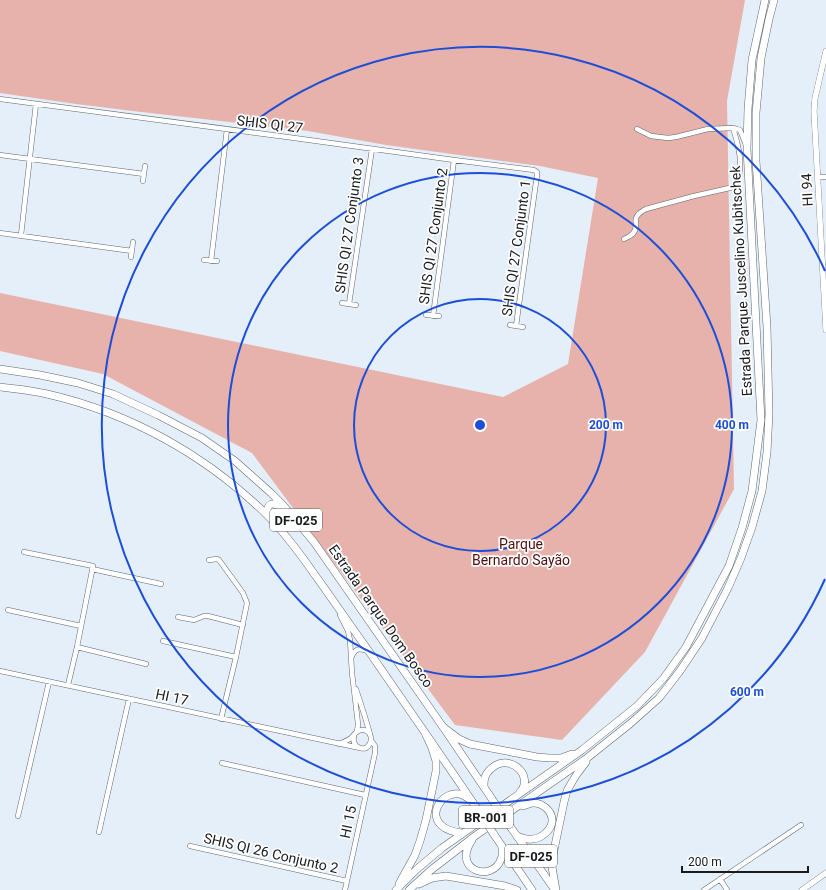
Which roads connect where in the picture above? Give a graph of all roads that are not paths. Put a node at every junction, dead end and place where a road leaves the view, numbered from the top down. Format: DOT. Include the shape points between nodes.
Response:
graph roads {
  1 [pos="765,0"];
  2 [pos="774,0"];
  3 [pos="826,51"];
  4 [pos="0,99"];
  5 [pos="36,104"];
  6 [pos="733,128"];
  7 [pos="227,129"];
  8 [pos="637,129"];
  9 [pos="747,148"];
  10 [pos="372,149"];
  11 [pos="0,155"];
  12 [pos="30,159"];
  13 [pos="454,160"];
  14 [pos="145,166"];
  15 [pos="537,172"];
  16 [pos="144,174"];
  17 [pos="818,177"];
  18 [pos="826,177"];
  19 [pos="143,181"];
  20 [pos="0,233"];
  21 [pos="21,235"];
  22 [pos="624,239"];
  23 [pos="133,242"];
  24 [pos="132,251"];
  25 [pos="131,257"];
  26 [pos="204,260"];
  27 [pos="211,261"];
  28 [pos="217,262"];
  29 [pos="342,303"];
  30 [pos="349,304"];
  31 [pos="356,305"];
  32 [pos="426,315"];
  33 [pos="433,316"];
  34 [pos="439,316"];
  35 [pos="510,325"];
  36 [pos="516,326"];
  37 [pos="523,327"];
  38 [pos="826,330"];
  39 [pos="0,368"];
  40 [pos="0,387"];
  41 [pos="268,516"];
  42 [pos="294,518"];
  43 [pos="24,552"];
  44 [pos="209,560"];
  45 [pos="92,568"];
  46 [pos="161,584"];
  47 [pos="328,592"];
  48 [pos="8,610"];
  49 [pos="178,617"];
  50 [pos="243,625"];
  51 [pos="81,626"];
  52 [pos="162,641"];
  53 [pos="77,647"];
  54 [pos="369,651"];
  55 [pos="236,657"];
  56 [pos="351,660"];
  57 [pos="146,664"];
  58 [pos="0,671"];
  59 [pos="49,682"];
  60 [pos="353,684"];
  61 [pos="68,685"];
  62 [pos="129,699"];
  63 [pos="221,719"];
  64 [pos="443,727"];
  65 [pos="355,734"];
  66 [pos="426,735"];
  67 [pos="371,738"];
  68 [pos="339,744"];
  69 [pos="362,749"];
  70 [pos="581,750"];
  71 [pos="374,758"];
  72 [pos="587,758"];
  73 [pos="222,762"];
  74 [pos="484,787"];
  75 [pos="365,795"];
  76 [pos="514,798"];
  77 [pos="471,800"];
  78 [pos="517,808"];
  79 [pos="18,816"];
  80 [pos="801,825"];
  81 [pos="99,832"];
  82 [pos="462,833"];
  83 [pos="475,836"];
  84 [pos="517,836"];
  85 [pos="190,846"];
  86 [pos="502,847"];
  87 [pos="826,873"];
  88 [pos="720,879"];
  89 [pos="347,881"];
  90 [pos="410,889"];
  91 [pos="345,890"];
  92 [pos="397,890"];
  93 [pos="517,890"];
  94 [pos="532,890"];
  95 [pos="555,890"];
  96 [pos="704,890"];
  97 [pos="727,890"];
  98 [pos="802,890"];
  1 -- 9 [label="main road, Estrada Parque Juscelino Kubitschek / BR-001" via="752,60"];
  2 -- 72 [label="main road, Estrada Parque Juscelino Kubitschek / BR-001" via="761,58 756,112 756,162 767,327 769,414 762,491 741,558 702,638 659,698"];
  3 -- 17 [label="street, HI 94" via="814,111"];
  4 -- 5 [label="street, SHIS QI 27"];
  5 -- 7 [label="street, SHIS QI 27"];
  5 -- 12 [label="street"];
  6 -- 8 [label="street" via="708,129 668,138 651,136"];
  6 -- 9 [label="street" via="740,130"];
  6 -- 22 [label="street" via="741,159 736,186 646,209 637,217 634,233"];
  7 -- 10 [label="street, SHIS QI 27"];
  7 -- 27 [label="street"];
  9 -- 70 [label="main road, Estrada Parque Juscelino Kubitschek / BR-001" via="761,420 752,491 744,521 729,566 686,647 663,679 637,706"];
  10 -- 13 [label="street, SHIS QI 27"];
  10 -- 30 [label="street, SHIS QI 27 Conjunto 3"];
  11 -- 12 [label="street"];
  12 -- 16 [label="street"];
  12 -- 21 [label="street"];
  13 -- 15 [label="street, SHIS QI 27"];
  13 -- 33 [label="street, SHIS QI 27 Conjunto 2"];
  14 -- 16 [label="street"];
  15 -- 36 [label="street, SHIS QI 27 Conjunto 1"];
  16 -- 19 [label="street"];
  17 -- 18 [label="street"];
  17 -- 38 [label="street, HI 94"];
  20 -- 21 [label="street"];
  21 -- 24 [label="street"];
  23 -- 24 [label="street"];
  24 -- 25 [label="street"];
  26 -- 27 [label="street"];
  27 -- 28 [label="street"];
  29 -- 30 [label="street"];
  30 -- 31 [label="street"];
  32 -- 33 [label="street"];
  33 -- 34 [label="street"];
  35 -- 36 [label="street"];
  36 -- 37 [label="street"];
  39 -- 42 [label="main road, Estrada Parque Dom Bosco / DF-025" via="78,383 112,394 158,415 202,438 235,462 271,493"];
  40 -- 41 [label="main road, DF-025" via="45,393 84,403 152,432 210,466"];
  41 -- 42 [label="main road" via="269,505 276,504"];
  41 -- 47 [label="main road, DF-025"];
  42 -- 64 [label="main road, Estrada Parque Dom Bosco / DF-025" via="314,542"];
  43 -- 45 [label="street"];
  44 -- 50 [label="street" via="219,560 243,593 247,603"];
  45 -- 46 [label="street"];
  45 -- 51 [label="street"];
  47 -- 54 [label="main road, DF-025"];
  47 -- 56 [label="street" via="348,631"];
  48 -- 51 [label="street"];
  49 -- 50 [label="street" via="194,620 208,616"];
  50 -- 55 [label="street"];
  51 -- 53 [label="street"];
  52 -- 55 [label="street"];
  53 -- 57 [label="street"];
  53 -- 61 [label="street"];
  54 -- 56 [label="street" via="354,651"];
  54 -- 66 [label="main road, DF-025"];
  55 -- 63 [label="street"];
  56 -- 60 [label="street"];
  58 -- 59 [label="street, HI 17"];
  59 -- 61 [label="street, HI 17"];
  59 -- 79 [label="street"];
  60 -- 65 [label="street" via="358,724"];
  60 -- 67 [label="street, HI 15"];
  61 -- 62 [label="street, HI 17"];
  62 -- 63 [label="street, HI 17"];
  62 -- 81 [label="street"];
  63 -- 68 [label="street, HI 17"];
  64 -- 70 [label="main road" via="470,744 537,757 561,758"];
  64 -- 74 [label="main road, Estrada Parque Dom Bosco / DF-025"];
  65 -- 67 [label="street" via="360,730 368,732"];
  65 -- 68 [label="street"];
  65 -- 69 [label="street" via="354,743"];
  66 -- 77 [label="main road, DF-025"];
  66 -- 92 [label="main road" via="436,761 436,771 420,841"];
  67 -- 69 [label="street" via="369,746"];
  67 -- 71 [label="street, HI 15" via="375,750"];
  68 -- 69 [label="street, HI 17"];
  69 -- 71 [label="street" via="371,753"];
  70 -- 76 [label="main road, Estrada Parque Juscelino Kubitschek / BR-001"];
  71 -- 75 [label="street, HI 15"];
  72 -- 78 [label="main road, Estrada Parque Juscelino Kubitschek / BR-001"];
  72 -- 95 [label="main road" via="567,791 564,802 553,855"];
  73 -- 75 [label="street"];
  74 -- 76 [label="main road" via="485,777 492,768 503,762 510,763 523,774 522,790"];
  74 -- 84 [label="main road, Estrada Parque Dom Bosco / DF-025, bridge"];
  75 -- 89 [label="street, HI 15"];
  76 -- 82 [label="main road, Estrada Parque Juscelino Kubitschek / BR-001"];
  77 -- 82 [label="main road" via="461,794 447,795 437,807 437,820 442,826"];
  77 -- 86 [label="main road, DF-025, bridge"];
  78 -- 83 [label="main road, Estrada Parque Juscelino Kubitschek / BR-001"];
  78 -- 84 [label="main road" via="533,803 539,804 550,813 552,822 548,831 541,836 533,839"];
  80 -- 88 [label="street"];
  82 -- 92 [label="main road, Estrada Parque Juscelino Kubitschek / BR-001" via="417,869"];
  83 -- 86 [label="main road" via="466,853 467,861 474,870 486,872 498,866 502,859"];
  83 -- 90 [label="main road, Estrada Parque Juscelino Kubitschek / BR-001"];
  84 -- 95 [label="main road, Estrada Parque Dom Bosco / DF-025"];
  85 -- 89 [label="street, SHIS QI 26 Conjunto 2"];
  86 -- 94 [label="main road, DF-025"];
  87 -- 98 [label="street"];
  88 -- 96 [label="street"];
  88 -- 97 [label="street"];
  89 -- 91 [label="street, HI 15"];
  90 -- 93 [label="main road" via="432,878 446,876"];
}
